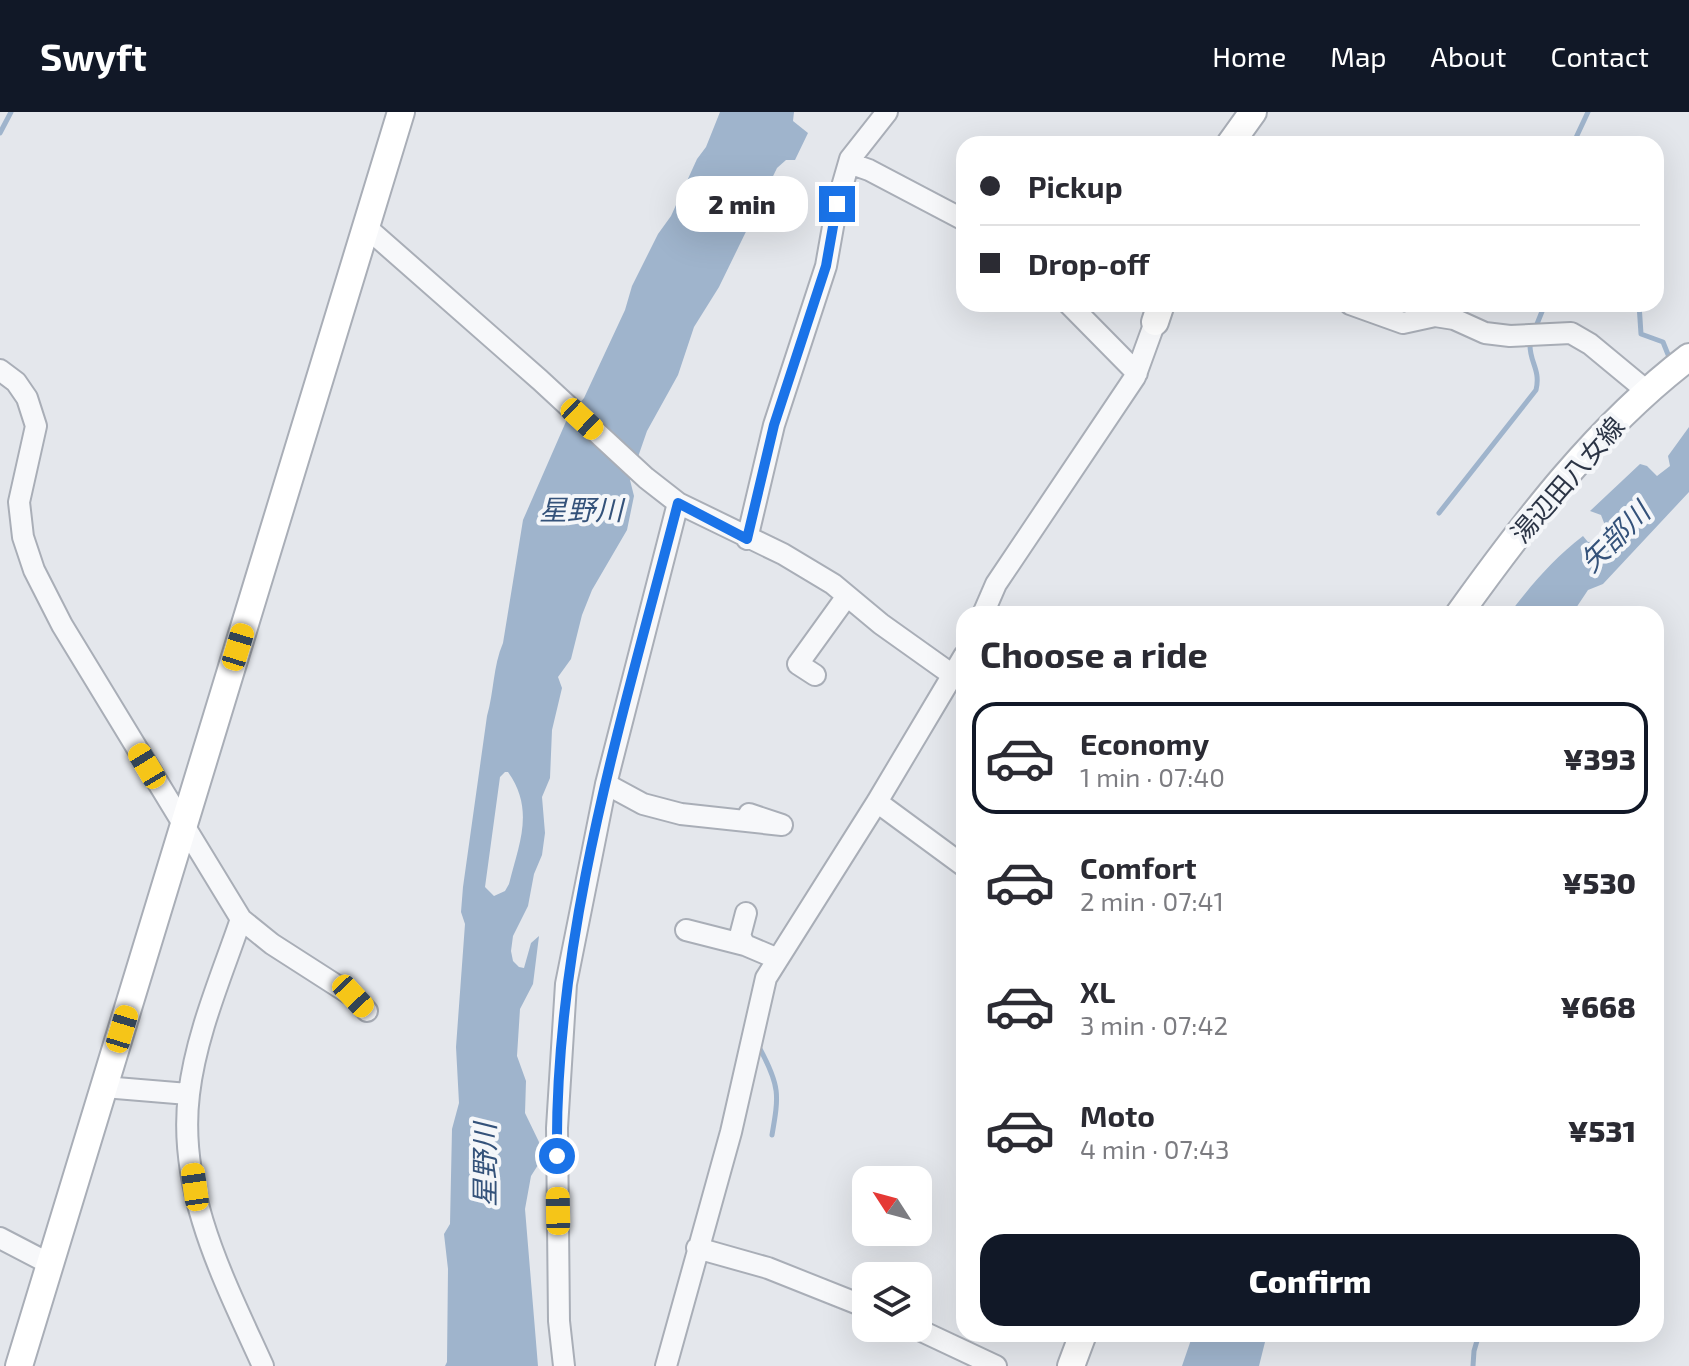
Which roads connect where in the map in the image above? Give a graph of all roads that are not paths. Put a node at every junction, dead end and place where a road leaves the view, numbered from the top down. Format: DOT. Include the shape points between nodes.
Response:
graph roads {
  1 [pos="401,112"];
  2 [pos="887,112"];
  3 [pos="1253,112"];
  4 [pos="1236,136"];
  5 [pos="849,163"];
  6 [pos="956,216"];
  7 [pos="366,227"];
  8 [pos="1077,312"];
  9 [pos="1372,312"];
  10 [pos="1158,313"];
  11 [pos="1689,357"];
  12 [pos="0,370"];
  13 [pos="1137,373"];
  14 [pos="1648,392"];
  15 [pos="678,503"];
  16 [pos="747,539"];
  17 [pos="847,596"];
  18 [pos="986,606"];
  19 [pos="1465,606"];
  20 [pos="956,672"];
  21 [pos="815,675"];
  22 [pos="954,676"];
  23 [pos="606,784"];
  24 [pos="877,802"];
  25 [pos="749,814"];
  26 [pos="184,823"];
  27 [pos="956,860"];
  28 [pos="746,913"];
  29 [pos="241,919"];
  30 [pos="686,930"];
  31 [pos="745,945"];
  32 [pos="778,959"];
  33 [pos="367,1011"];
  34 [pos="104,1087"];
  35 [pos="188,1094"];
  36 [pos="0,1238"];
  37 [pos="697,1248"];
  38 [pos="50,1264"];
  39 [pos="852,1301"];
  40 [pos="932,1336"];
  41 [pos="1080,1342"];
  42 [pos="19,1366"];
  43 [pos="263,1366"];
  44 [pos="564,1366"];
  45 [pos="666,1366"];
  46 [pos="996,1366"];
  47 [pos="1071,1366"];
  1 -- 7 [label="street"];
  2 -- 5 [label="street"];
  3 -- 4 [label="street"];
  5 -- 6 [label="street"];
  5 -- 16 [label="street" via="826,266 774,425"];
  7 -- 15 [label="street"];
  7 -- 26 [label="street"];
  8 -- 13 [label="street"];
  9 -- 14 [label="street" via="1403,323 1435,316 1454,319 1485,333 1571,333"];
  10 -- 13 [label="street"];
  11 -- 14 [label="street, 湯辺田八女線"];
  12 -- 26 [label="street" via="27,398 36,426 19,502 34,570"];
  13 -- 18 [label="street"];
  14 -- 19 [label="street, 湯辺田八女線" via="1536,512"];
  15 -- 16 [label="street"];
  15 -- 23 [label="street"];
  16 -- 17 [label="street" via="783,554"];
  17 -- 21 [label="street" via="798,664"];
  17 -- 22 [label="street"];
  20 -- 22 [label="street"];
  22 -- 24 [label="street"];
  23 -- 25 [label="street" via="643,804 681,814 782,825"];
  23 -- 44 [label="street" via="566,984 557,1128"];
  24 -- 27 [label="street"];
  24 -- 32 [label="street"];
  26 -- 29 [label="street"];
  26 -- 34 [label="street"];
  28 -- 31 [label="street" via="740,936"];
  29 -- 33 [label="street"];
  29 -- 35 [label="street"];
  30 -- 31 [label="street"];
  31 -- 32 [label="street"];
  32 -- 37 [label="street" via="766,978"];
  34 -- 35 [label="street"];
  34 -- 38 [label="street"];
  35 -- 43 [label="street" via="187,1136 198,1212"];
  36 -- 38 [label="street"];
  37 -- 39 [label="street" via="768,1268"];
  37 -- 45 [label="street"];
  38 -- 42 [label="street"];
  40 -- 46 [label="street"];
  41 -- 47 [label="street"];
}
